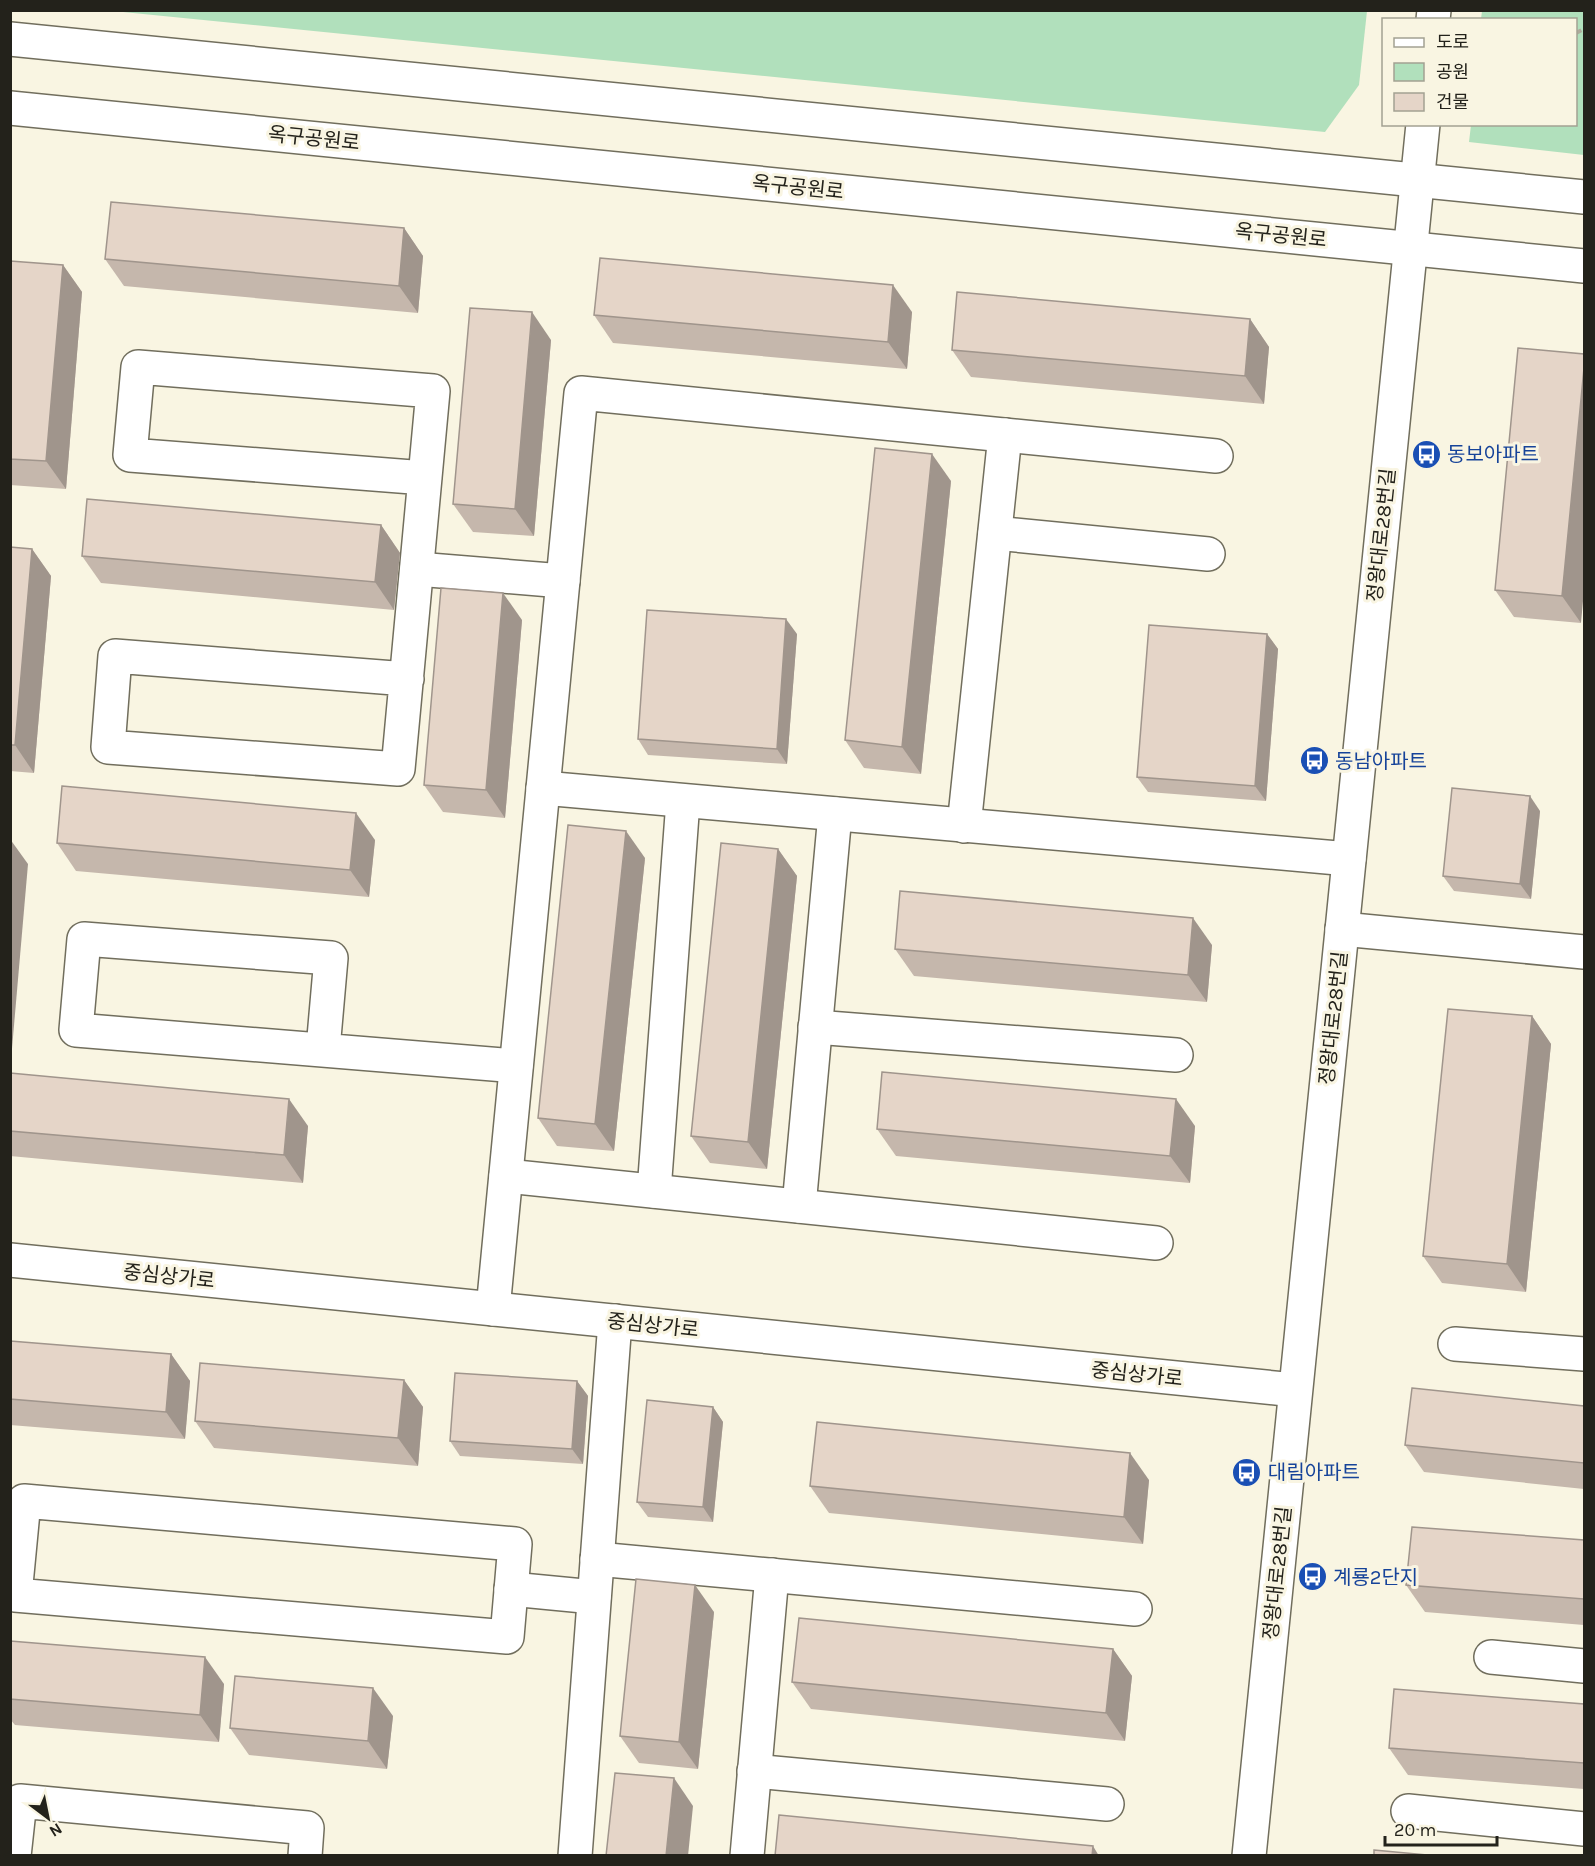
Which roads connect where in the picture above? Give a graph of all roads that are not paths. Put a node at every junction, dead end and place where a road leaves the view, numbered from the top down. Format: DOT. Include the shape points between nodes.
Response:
graph roads {
  1 [pos="10,39"];
  2 [pos="10,108"];
  3 [pos="1423,126"];
  4 [pos="1417,181"];
  5 [pos="1584,197"];
  6 [pos="1410,248"];
  7 [pos="1584,266"];
  8 [pos="1005,435"];
  9 [pos="1216,456"];
  10 [pos="425,478"];
  11 [pos="995,533"];
  12 [pos="1208,554"];
  13 [pos="417,569"];
  14 [pos="563,581"];
  15 [pos="407,679"];
  16 [pos="543,788"];
  17 [pos="683,801"];
  18 [pos="835,814"];
  19 [pos="964,826"];
  20 [pos="1349,860"];
  21 [pos="1342,930"];
  22 [pos="1584,952"];
  23 [pos="816,1027"];
  24 [pos="323,1049"];
  25 [pos="1176,1055"];
  26 [pos="516,1065"];
  27 [pos="506,1176"];
  28 [pos="654,1191"];
  29 [pos="800,1206"];
  30 [pos="1156,1243"];
  31 [pos="10,1260"];
  32 [pos="493,1309"];
  33 [pos="615,1322"];
  34 [pos="1455,1344"];
  35 [pos="1584,1354"];
  36 [pos="1296,1390"];
  37 [pos="597,1559"];
  38 [pos="772,1575"];
  39 [pos="511,1589"];
  40 [pos="594,1597"];
  41 [pos="1135,1609"];
  42 [pos="1491,1657"];
  43 [pos="1584,1666"];
  44 [pos="754,1771"];
  45 [pos="1107,1804"];
  46 [pos="1408,1811"];
  47 [pos="1584,1829"];
  48 [pos="14,1856"];
  49 [pos="304,1856"];
  50 [pos="575,1856"];
  51 [pos="747,1856"];
  52 [pos="1249,1856"];
  1 -- 4 [label="street"];
  2 -- 6 [label="street, 옥구공원로"];
  3 -- 4 [label="street, 정왕대로28번길"];
  4 -- 5 [label="street"];
  4 -- 6 [label="street, 정왕대로28번길"];
  6 -- 7 [label="street, 옥구공원로"];
  6 -- 20 [label="street, 정왕대로28번길"];
  8 -- 9 [label="street"];
  8 -- 11 [label="street"];
  8 -- 14 [label="street" via="581,393"];
  10 -- 10 [label="street" via="433,391 138,367 130,455"];
  10 -- 13 [label="street"];
  11 -- 12 [label="street"];
  11 -- 19 [label="street"];
  13 -- 14 [label="street"];
  13 -- 15 [label="street"];
  14 -- 16 [label="street"];
  15 -- 15 [label="street" via="115,656 108,747 398,769"];
  16 -- 17 [label="street"];
  16 -- 26 [label="street"];
  17 -- 18 [label="street"];
  17 -- 28 [label="street"];
  18 -- 19 [label="street"];
  18 -- 23 [label="street"];
  19 -- 20 [label="street"];
  20 -- 21 [label="street, 정왕대로28번길"];
  21 -- 22 [label="street"];
  21 -- 36 [label="street, 정왕대로28번길"];
  23 -- 25 [label="street"];
  23 -- 29 [label="street"];
  24 -- 24 [label="street" via="76,1030 84,939 331,958"];
  24 -- 26 [label="street"];
  26 -- 27 [label="street"];
  27 -- 28 [label="street"];
  27 -- 32 [label="street"];
  28 -- 29 [label="street"];
  29 -- 30 [label="street"];
  31 -- 32 [label="street, 중심상가로"];
  32 -- 33 [label="street, 중심상가로"];
  33 -- 36 [label="street, 중심상가로"];
  33 -- 37 [label="street"];
  34 -- 35 [label="street"];
  36 -- 52 [label="street, 정왕대로28번길"];
  37 -- 38 [label="street"];
  37 -- 40 [label="street"];
  38 -- 41 [label="street"];
  38 -- 44 [label="street"];
  39 -- 39 [label="street" via="515,1544 24,1501 15,1595 507,1638"];
  39 -- 40 [label="street"];
  40 -- 50 [label="street"];
  42 -- 43 [label="street"];
  44 -- 45 [label="street"];
  44 -- 51 [label="street"];
  46 -- 47 [label="street"];
  48 -- 49 [label="street" via="20,1801 307,1828"];
}
